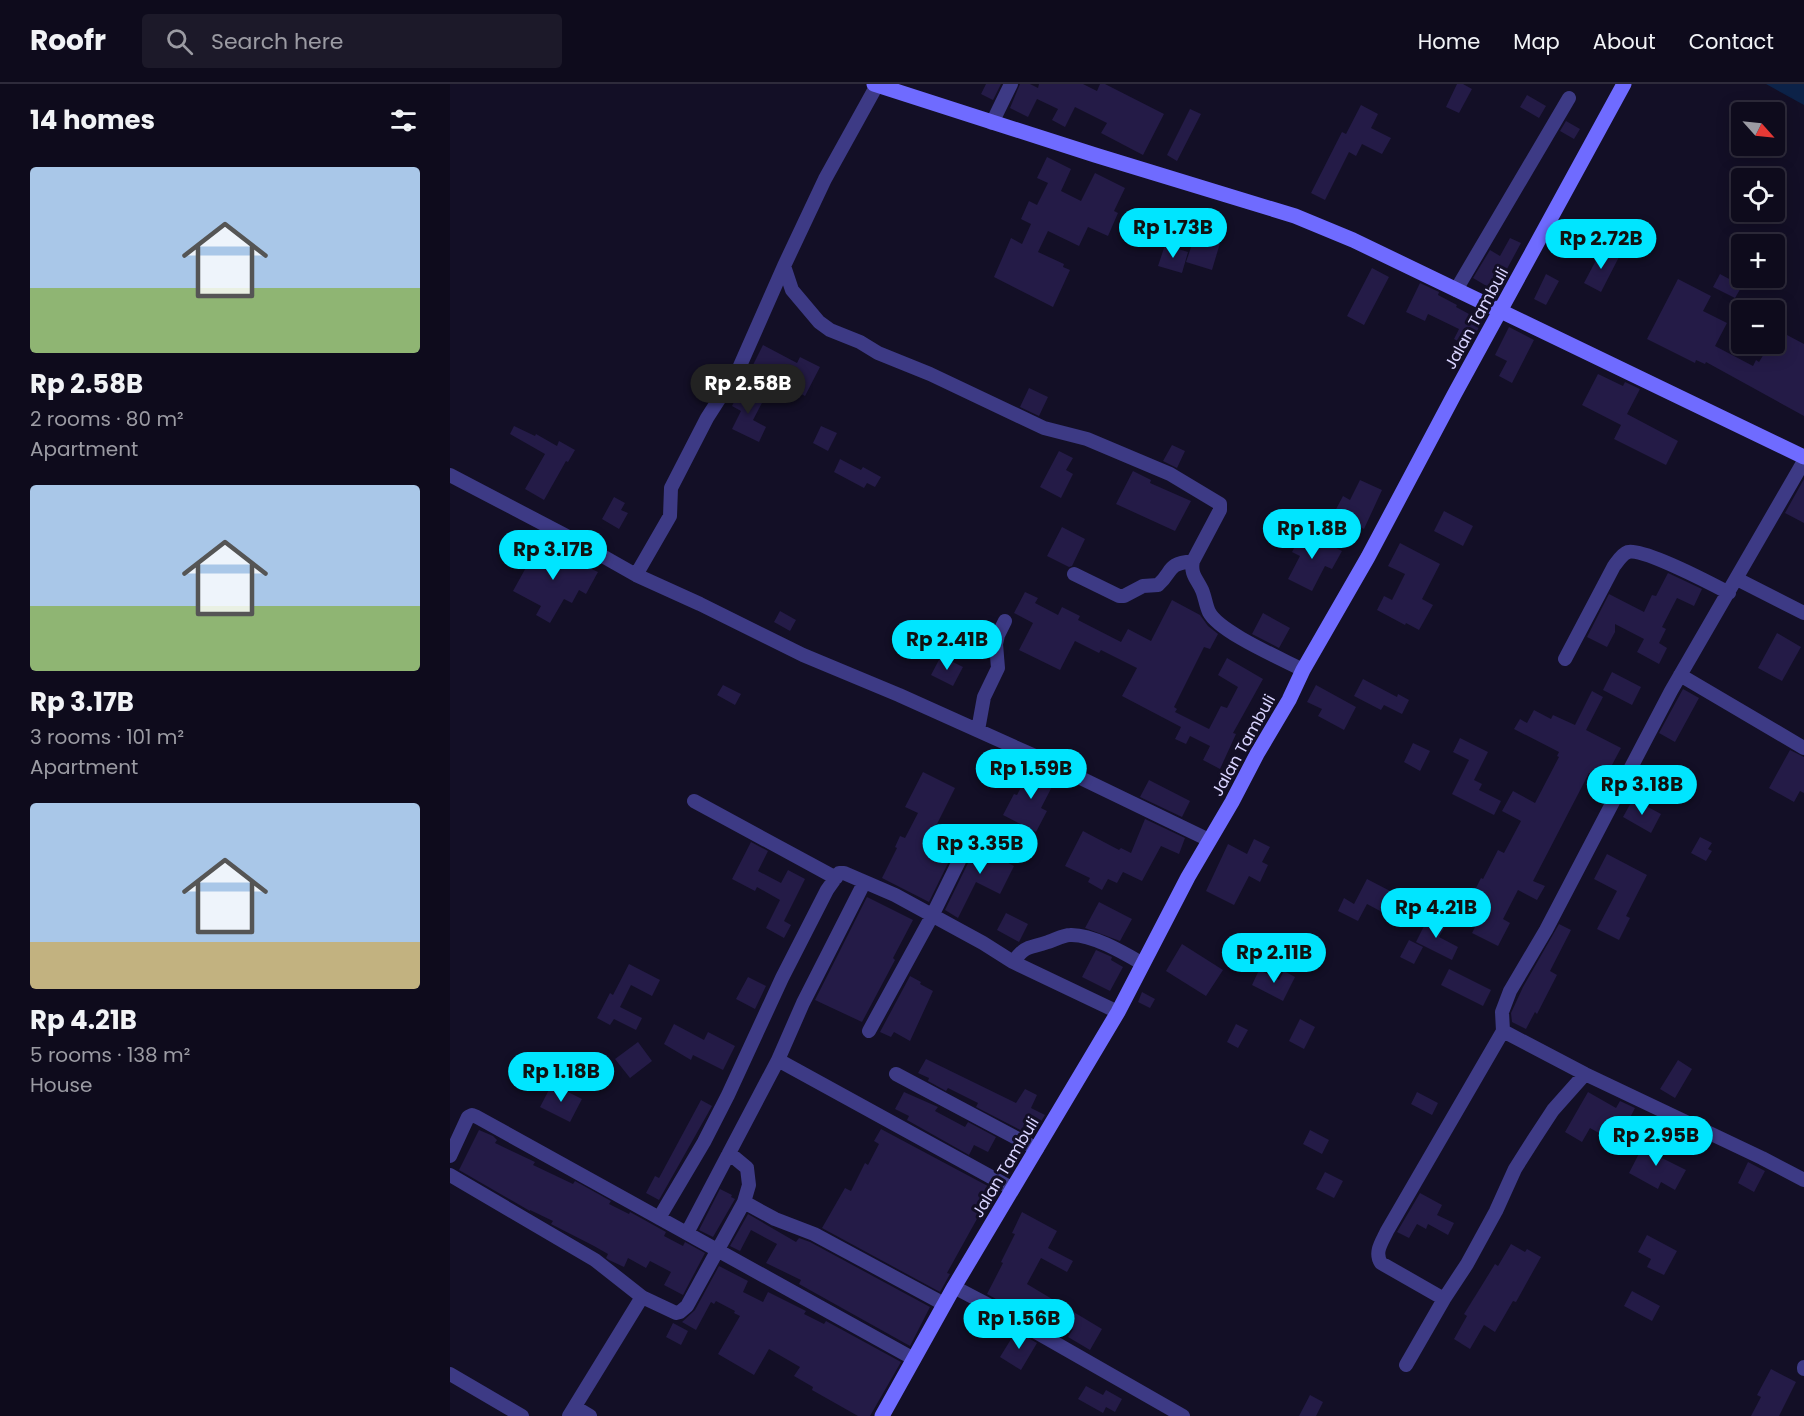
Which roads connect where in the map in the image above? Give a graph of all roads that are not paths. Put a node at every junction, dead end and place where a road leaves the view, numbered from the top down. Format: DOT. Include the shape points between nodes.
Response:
graph roads {
  1 [pos="875,84"];
  2 [pos="1011,84"];
  3 [pos="1624,84"];
  4 [pos="1569,99"];
  5 [pos="992,123"];
  6 [pos="784,266"];
  7 [pos="1456,290"];
  8 [pos="1501,310"];
  9 [pos="1804,459"];
  10 [pos="450,475"];
  11 [pos="1193,561"];
  12 [pos="1074,574"];
  13 [pos="636,575"];
  14 [pos="1737,579"];
  15 [pos="1730,592"];
  16 [pos="1804,613"];
  17 [pos="1005,621"];
  18 [pos="1565,659"];
  19 [pos="1303,670"];
  20 [pos="1680,675"];
  21 [pos="978,730"];
  22 [pos="1804,748"];
  23 [pos="694,801"];
  24 [pos="1209,840"];
  25 [pos="961,857"];
  26 [pos="836,878"];
  27 [pos="864,883"];
  28 [pos="932,916"];
  29 [pos="1013,962"];
  30 [pos="1143,964"];
  31 [pos="1118,1012"];
  32 [pos="869,1030"];
  33 [pos="1503,1031"];
  34 [pos="778,1059"];
  35 [pos="896,1074"];
  36 [pos="1585,1074"];
  37 [pos="1037,1149"];
  38 [pos="729,1153"];
  39 [pos="450,1156"];
  40 [pos="450,1175"];
  41 [pos="1804,1180"];
  42 [pos="1013,1189"];
  43 [pos="744,1202"];
  44 [pos="659,1218"];
  45 [pos="687,1233"];
  46 [pos="718,1250"];
  47 [pos="954,1287"];
  48 [pos="642,1297"];
  49 [pos="1444,1299"];
  50 [pos="944,1304"];
  51 [pos="914,1359"];
  52 [pos="1406,1365"];
  53 [pos="450,1374"];
  54 [pos="572,1411"];
  55 [pos="522,1416"];
  56 [pos="590,1416"];
  57 [pos="882,1416"];
  58 [pos="1183,1416"];
  1 -- 5 [label="street"];
  1 -- 6 [label="street"];
  2 -- 5 [label="street"];
  3 -- 8 [label="street, Jalan Tambuli"];
  4 -- 7 [label="street"];
  5 -- 7 [label="street" via="1295,216"];
  6 -- 11 [label="street" via="792,290 830,330 1044,428 1087,439 1170,474 1220,504"];
  6 -- 13 [label="street" via="739,368 707,418 671,488 670,516"];
  7 -- 8 [label="street"];
  8 -- 9 [label="street"];
  8 -- 19 [label="street, Jalan Tambuli"];
  9 -- 14 [label="street"];
  10 -- 13 [label="street"];
  11 -- 12 [label="street" via="1170,568 1158,585 1143,586 1124,596"];
  11 -- 19 [label="street" via="1191,569 1215,619 1244,640"];
  13 -- 21 [label="street" via="803,655"];
  14 -- 15 [label="street"];
  14 -- 16 [label="street"];
  15 -- 18 [label="street" via="1644,554 1629,552 1614,566"];
  15 -- 20 [label="street"];
  17 -- 21 [label="street" via="996,644 998,668 984,697"];
  19 -- 24 [label="street, Jalan Tambuli"];
  20 -- 22 [label="street"];
  20 -- 33 [label="street" via="1510,991 1502,1012"];
  21 -- 24 [label="street"];
  23 -- 26 [label="street"];
  24 -- 30 [label="street, Jalan Tambuli"];
  25 -- 28 [label="street"];
  26 -- 27 [label="street" via="844,873"];
  26 -- 44 [label="street" via="782,978 719,1114"];
  27 -- 28 [label="street"];
  27 -- 34 [label="street"];
  28 -- 29 [label="street"];
  28 -- 32 [label="street"];
  29 -- 30 [label="street" via="1024,948 1068,935 1097,942"];
  29 -- 31 [label="street"];
  30 -- 31 [label="street, Jalan Tambuli"];
  31 -- 37 [label="street, Jalan Tambuli"];
  33 -- 36 [label="street"];
  33 -- 49 [label="street" via="1378,1251 1381,1263"];
  34 -- 38 [label="street"];
  34 -- 42 [label="street"];
  35 -- 37 [label="street"];
  36 -- 41 [label="street"];
  36 -- 49 [label="street" via="1534,1138"];
  37 -- 42 [label="street, Jalan Tambuli"];
  38 -- 43 [label="street" via="747,1168 749,1185"];
  38 -- 45 [label="street"];
  39 -- 44 [label="street" via="472,1115"];
  40 -- 48 [label="street" via="595,1260"];
  42 -- 47 [label="street, Jalan Tambuli"];
  43 -- 46 [label="street"];
  43 -- 50 [label="street" via="814,1234"];
  44 -- 45 [label="street"];
  45 -- 46 [label="street"];
  46 -- 48 [label="street" via="680,1312"];
  46 -- 51 [label="street"];
  47 -- 50 [label="street, Jalan Tambuli"];
  47 -- 58 [label="street"];
  48 -- 54 [label="street"];
  49 -- 52 [label="street"];
  50 -- 51 [label="street, Jalan Tambuli"];
  51 -- 57 [label="street, Jalan Tambuli"];
  53 -- 55 [label="street"];
  54 -- 56 [label="street"];
}
